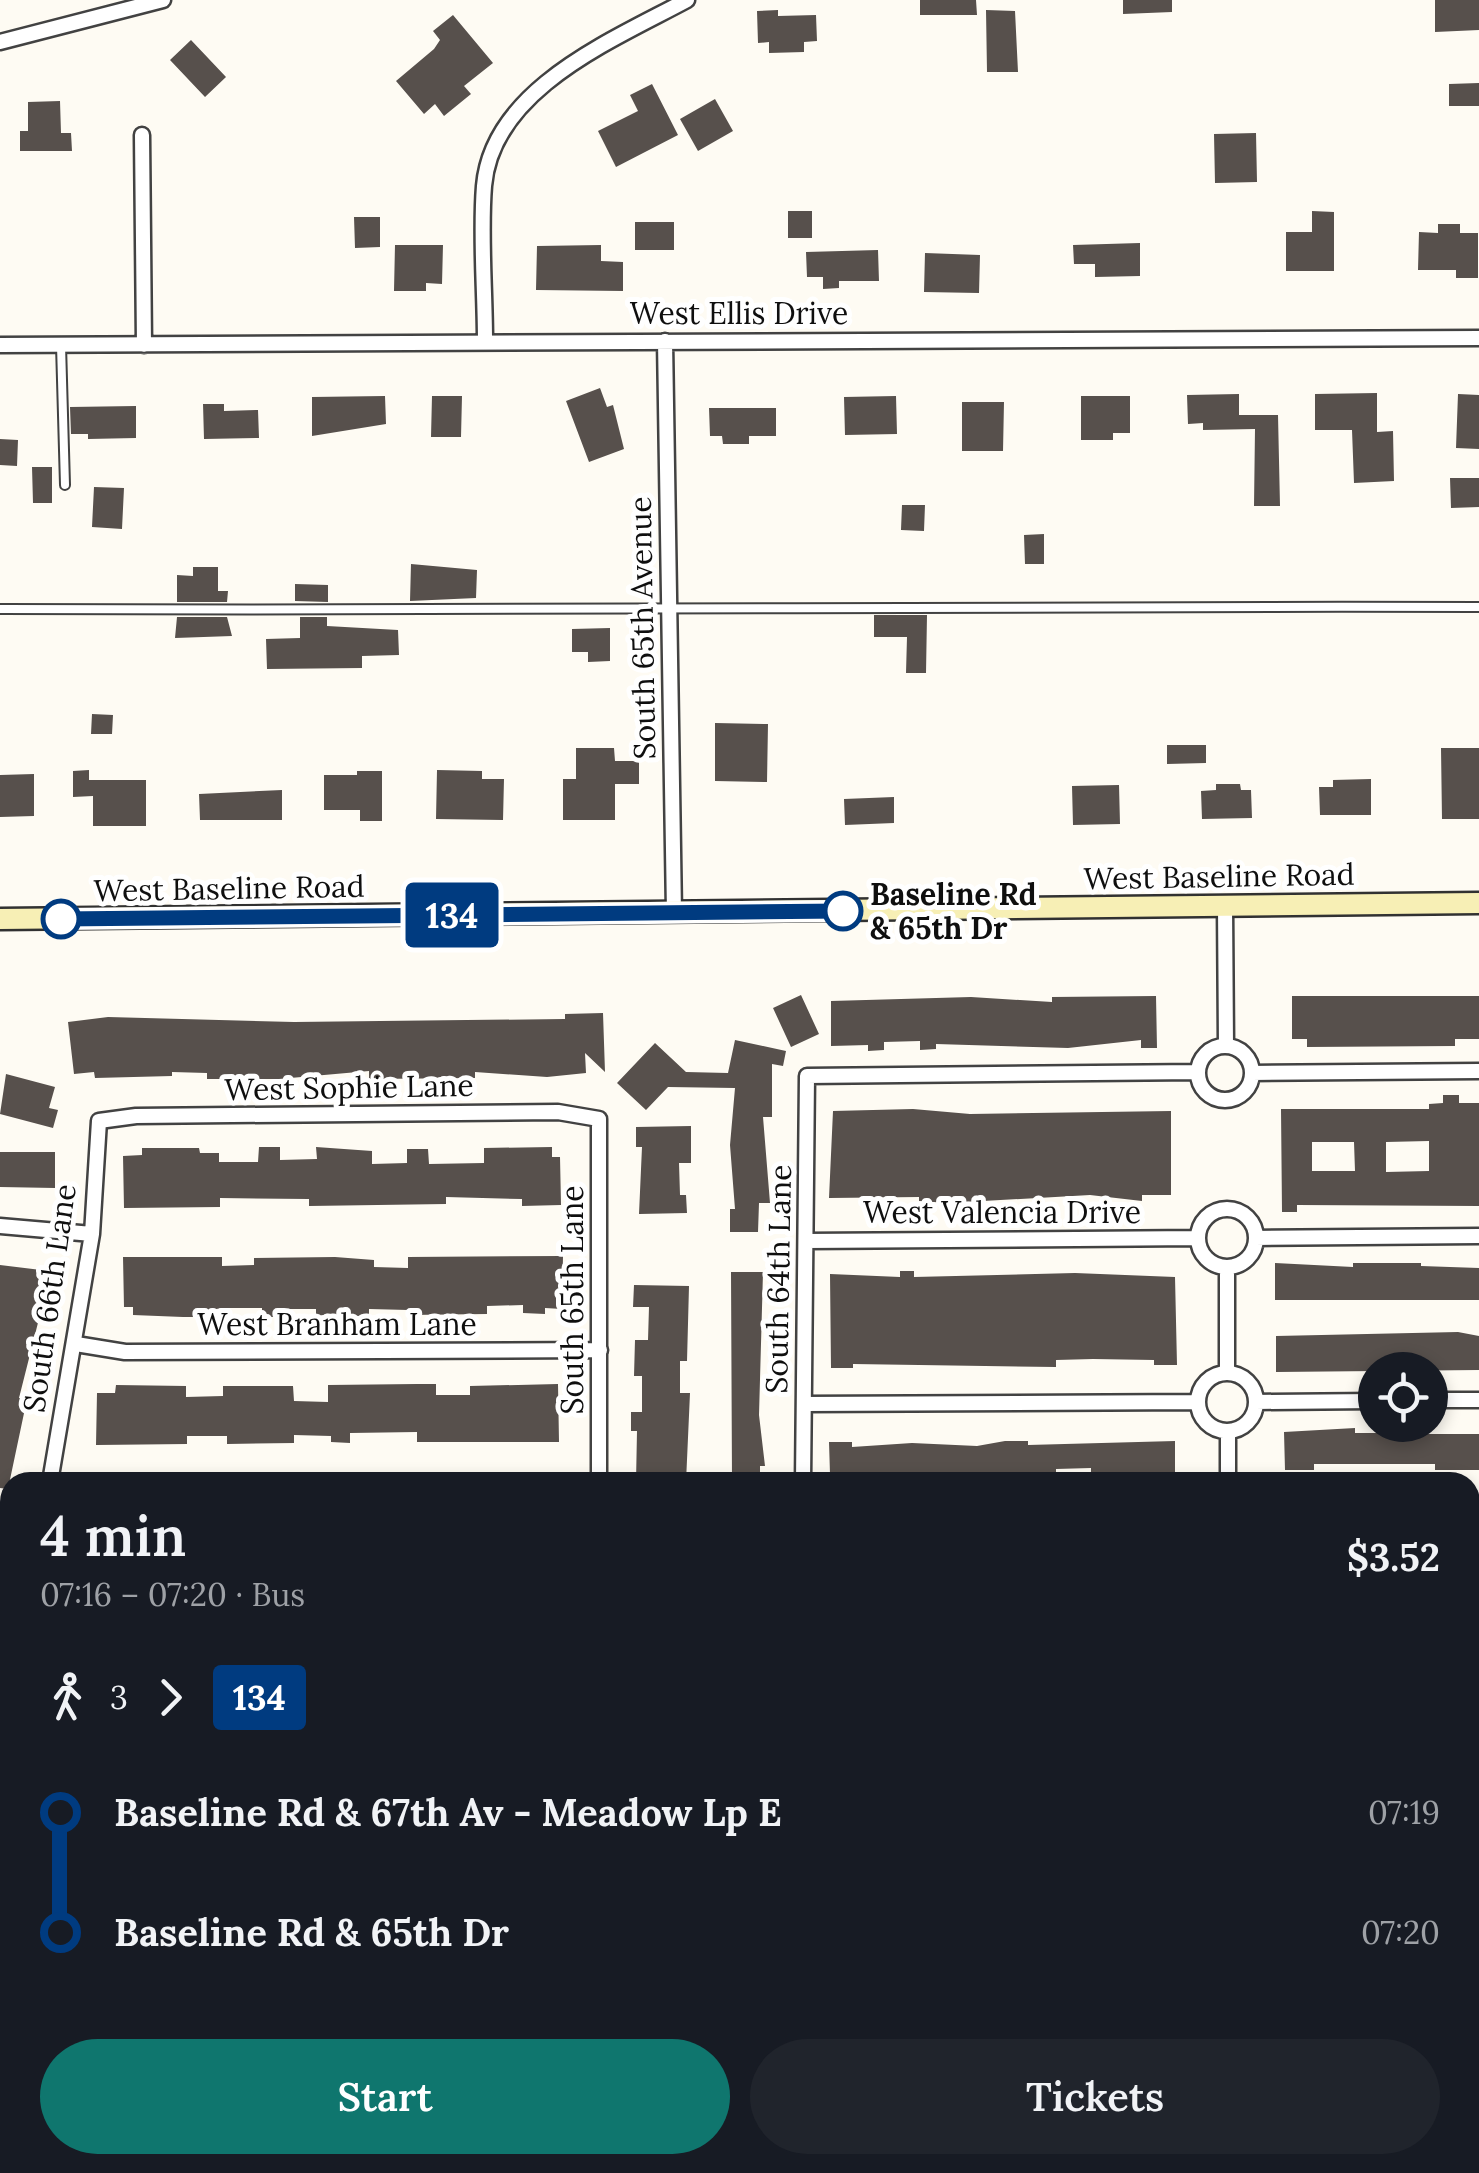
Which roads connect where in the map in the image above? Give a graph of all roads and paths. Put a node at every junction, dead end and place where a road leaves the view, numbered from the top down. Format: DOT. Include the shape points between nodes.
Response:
graph roads {
  1 [pos="163,0"];
  2 [pos="687,0"];
  3 [pos="0,42"];
  4 [pos="142,135"];
  5 [pos="1479,338"];
  6 [pos="485,341"];
  7 [pos="665,341"];
  8 [pos="0,345"];
  9 [pos="61,345"];
  10 [pos="144,345"];
  11 [pos="65,486"];
  12 [pos="1479,607"];
  13 [pos="0,609"];
  14 [pos="669,612"];
  15 [pos="1479,904"];
  16 [pos="1225,906"];
  17 [pos="674,913"];
  18 [pos="0,919"];
  19 [pos="1226,1046"];
  20 [pos="1479,1071"];
  21 [pos="1198,1072"];
  22 [pos="1252,1073"];
  23 [pos="599,1118"];
  24 [pos="99,1120"];
  25 [pos="0,1226"];
  26 [pos="92,1234"];
  27 [pos="1479,1236"];
  28 [pos="1198,1238"];
  29 [pos="1256,1238"];
  30 [pos="806,1240"];
  31 [pos="1227,1267"];
  32 [pos="76,1344"];
  33 [pos="600,1350"];
  34 [pos="1227,1374"];
  35 [pos="1448,1400"];
  36 [pos="1479,1400"];
  37 [pos="1358,1401"];
  38 [pos="1198,1402"];
  39 [pos="1256,1402"];
  40 [pos="804,1404"];
  41 [pos="1228,1432"];
  42 [pos="52,1472"];
  43 [pos="599,1472"];
  44 [pos="803,1472"];
  45 [pos="1228,1472"];
  1 -- 3 [label="street"];
  2 -- 6 [label="street" via="543,85 501,132 484,183"];
  4 -- 10 [label="street"];
  5 -- 7 [label="street, West Ellis Drive"];
  6 -- 7 [label="street, West Ellis Drive"];
  6 -- 10 [label="street, West Ellis Drive"];
  7 -- 14 [label="street, South 65th Avenue"];
  8 -- 9 [label="street, West Ellis Drive"];
  9 -- 10 [label="street, West Ellis Drive"];
  9 -- 11 [label="lane"];
  12 -- 14 [label="lane"];
  13 -- 14 [label="lane"];
  14 -- 17 [label="street, South 65th Avenue"];
  15 -- 16 [label="main road, West Baseline Road"];
  16 -- 17 [label="main road, West Baseline Road"];
  16 -- 19 [label="street"];
  17 -- 18 [label="main road, West Baseline Road"];
  19 -- 21 [label="street" via="1203,1056"];
  19 -- 22 [label="street" via="1244,1054"];
  20 -- 22 [label="street"];
  21 -- 22 [label="street" via="1207,1093 1221,1100 1243,1094"];
  21 -- 30 [label="street, South 64th Lane" via="807,1076"];
  23 -- 24 [label="street, West Sophie Lane" via="558,1112"];
  23 -- 33 [label="street, South 65th Lane"];
  24 -- 26 [label="street, South 66th Lane"];
  25 -- 26 [label="street"];
  26 -- 32 [label="street, South 66th Lane"];
  27 -- 29 [label="street"];
  28 -- 29 [label="street" via="1204,1219 1232,1209 1249,1219"];
  28 -- 30 [label="street, West Valencia Drive"];
  28 -- 31 [label="street" via="1203,1255"];
  29 -- 31 [label="street" via="1251,1255"];
  30 -- 40 [label="street, South 64th Lane"];
  31 -- 34 [label="street"];
  32 -- 33 [label="street, West Branham Lane" via="125,1352"];
  32 -- 42 [label="street, South 66th Lane"];
  33 -- 43 [label="street, South 65th Lane"];
  34 -- 38 [label="street" via="1210,1379"];
  34 -- 39 [label="street" via="1250,1385"];
  35 -- 36 [label="street"];
  37 -- 39 [label="street"];
  38 -- 40 [label="street"];
  38 -- 41 [label="street" via="1204,1421"];
  39 -- 41 [label="street" via="1251,1419"];
  40 -- 44 [label="street, South 64th Lane"];
  41 -- 45 [label="street"];
}
